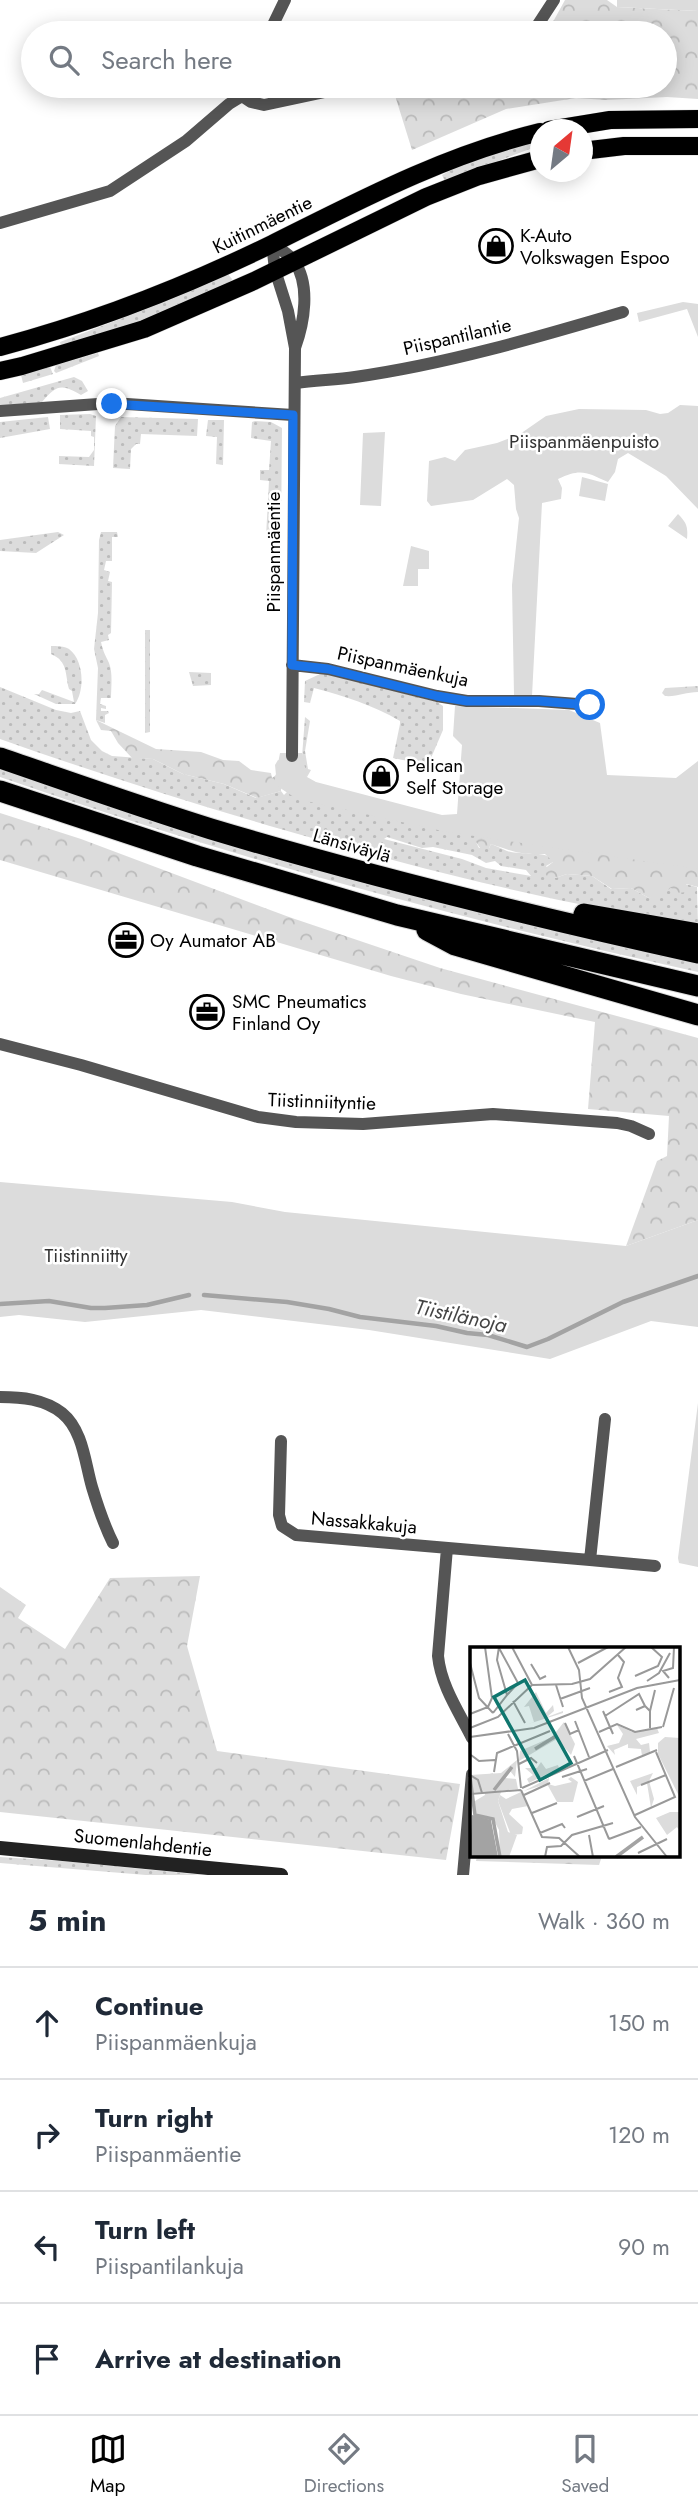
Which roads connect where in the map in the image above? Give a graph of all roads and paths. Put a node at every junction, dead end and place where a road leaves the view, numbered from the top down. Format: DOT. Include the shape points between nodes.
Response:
graph roads {
  1 [pos="285,0"];
  2 [pos="554,0"];
  3 [pos="274,21"];
  4 [pos="540,21"];
  5 [pos="235,98"];
  6 [pos="248,98"];
  7 [pos="297,98"];
  8 [pos="698,118"];
  9 [pos="593,123"];
  10 [pos="530,135"];
  11 [pos="698,146"];
  12 [pos="593,150"];
  13 [pos="530,162"];
  14 [pos="0,223"];
  15 [pos="272,243"];
  16 [pos="293,261"];
  17 [pos="275,270"];
  18 [pos="623,312"];
  19 [pos="0,347"];
  20 [pos="295,348"];
  21 [pos="0,371"];
  22 [pos="296,383"];
  23 [pos="0,411"];
  24 [pos="293,415"];
  25 [pos="292,665"];
  26 [pos="590,705"];
  27 [pos="292,756"];
  28 [pos="0,758"];
  29 [pos="0,791"];
  30 [pos="488,904"];
  31 [pos="397,915"];
  32 [pos="698,934"];
  33 [pos="698,953"];
  34 [pos="698,985"];
  35 [pos="698,1014"];
  36 [pos="0,1044"];
  37 [pos="649,1134"];
  38 [pos="0,1397"];
  39 [pos="605,1419"];
  40 [pos="281,1441"];
  41 [pos="113,1543"];
  42 [pos="447,1548"];
  43 [pos="590,1560"];
  44 [pos="655,1566"];
  45 [pos="470,1734"];
  46 [pos="470,1796"];
  47 [pos="0,1848"];
  48 [pos="281,1875"];
  49 [pos="463,1875"];
  1 -- 3 [label="street"];
  2 -- 4 [label="street"];
  5 -- 14 [label="street" via="186,141 110,191"];
  6 -- 7 [label="street" via="264,105"];
  8 -- 9 [label="main road"];
  10 -- 15 [label="main road, Kuitinmäentie" via="430,167"];
  11 -- 12 [label="main road"];
  13 -- 16 [label="main road" via="426,197"];
  15 -- 16 [label="street"];
  15 -- 17 [label="street, Piispanmäentie"];
  15 -- 19 [label="main road, Kuitinmäentie" via="135,305"];
  16 -- 17 [label="main road"];
  16 -- 20 [label="street, Piispanmäentie" via="304,289 302,330"];
  17 -- 20 [label="street, Piispanmäentie"];
  17 -- 21 [label="main road" via="144,328"];
  18 -- 22 [label="street, Piispantilantie" via="454,358 353,378"];
  20 -- 22 [label="street, Piispanmäentie"];
  22 -- 24 [label="street, Piispanmäentie"];
  23 -- 24 [label="street" via="112,404"];
  24 -- 25 [label="street, Piispanmäentie"];
  25 -- 26 [label="street, Piispanmäenkuja" via="467,701"];
  25 -- 27 [label="street, Piispanmäentie"];
  28 -- 30 [label="highway, Länsiväylä" via="212,829"];
  29 -- 31 [label="highway"];
  30 -- 32 [label="highway" via="579,913"];
  30 -- 33 [label="highway, Länsiväylä"];
  31 -- 34 [label="highway"];
  31 -- 35 [label="highway" via="455,945"];
  36 -- 37 [label="street, Tiistinniityntie" via="258,1117 363,1124 492,1114 617,1123"];
  38 -- 41 [label="street" via="50,1406 74,1428"];
  39 -- 43 [label="street"];
  40 -- 42 [label="street, Nassakkakuja" via="279,1515 289,1531"];
  42 -- 43 [label="street"];
  42 -- 45 [label="street" via="438,1656 444,1684"];
  43 -- 44 [label="street"];
  46 -- 49 [label="street"];
  47 -- 48 [label="main road, Suomenlahdentie"];
}
